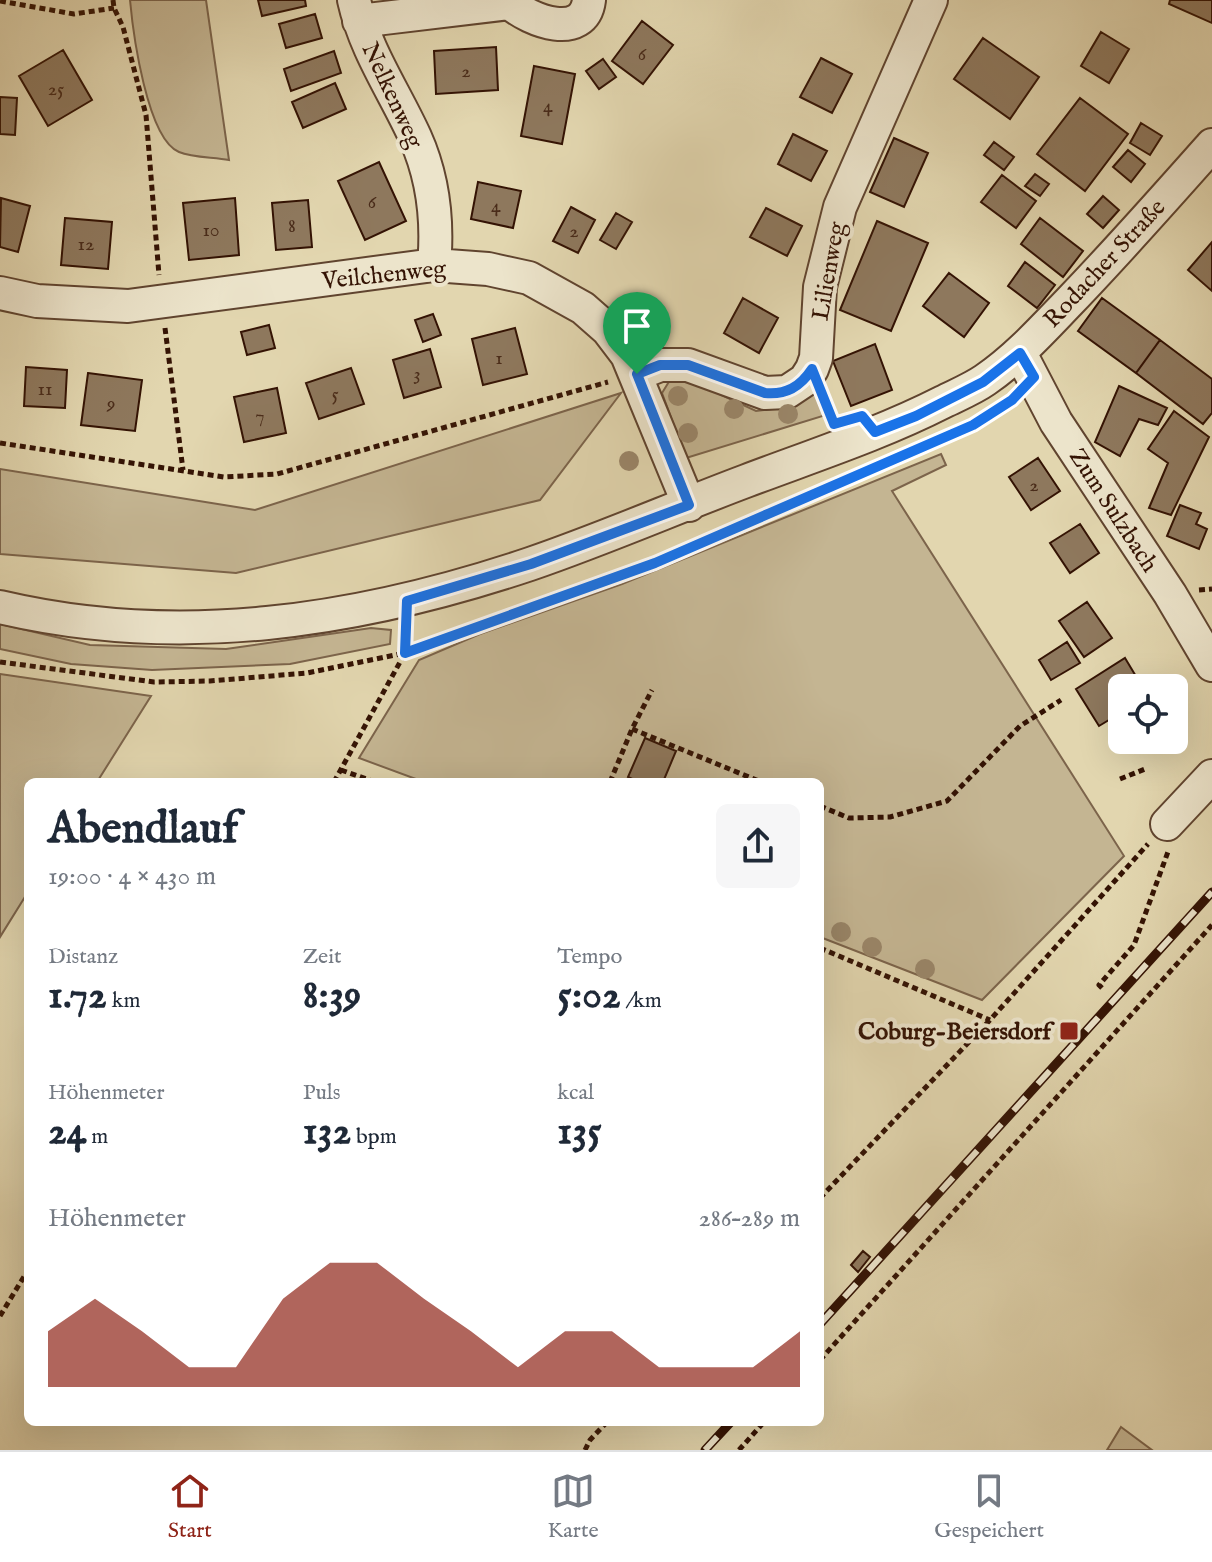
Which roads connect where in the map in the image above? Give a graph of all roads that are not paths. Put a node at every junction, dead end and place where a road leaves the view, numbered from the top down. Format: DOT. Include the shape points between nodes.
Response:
graph roads {
  1 [pos="589,0"];
  2 [pos="931,0"];
  3 [pos="512,1"];
  4 [pos="356,10"];
  5 [pos="1212,145"];
  6 [pos="434,265"];
  7 [pos="0,293"];
  8 [pos="1027,365"];
  9 [pos="637,374"];
  10 [pos="689,505"];
  11 [pos="0,607"];
  12 [pos="1212,665"];
  13 [pos="1212,776"];
  14 [pos="1167,824"];
  1 -- 3 [label="street, Nelkenweg" via="572,24 532,18"];
  2 -- 9 [label="street, Lilienweg" via="840,207 820,287 816,358 805,380 777,394 688,365 660,365"];
  3 -- 4 [label="street, Nelkenweg"];
  4 -- 6 [label="street, Nelkenweg" via="423,157 434,205"];
  5 -- 8 [label="street, Rodacher Straße"];
  6 -- 7 [label="street, Veilchenweg" via="128,306 37,301"];
  6 -- 9 [label="street, Veilchenweg" via="529,278 583,308 608,330"];
  8 -- 10 [label="street, Rodacher Straße" via="916,416"];
  8 -- 12 [label="street, Zum Sulzbach" via="1056,422"];
  9 -- 10 [label="street, Veilchenweg"];
  10 -- 11 [label="street, Rodacher Straße" via="531,564 407,601 260,626 126,628"];
  13 -- 14 [label="street"];
}
